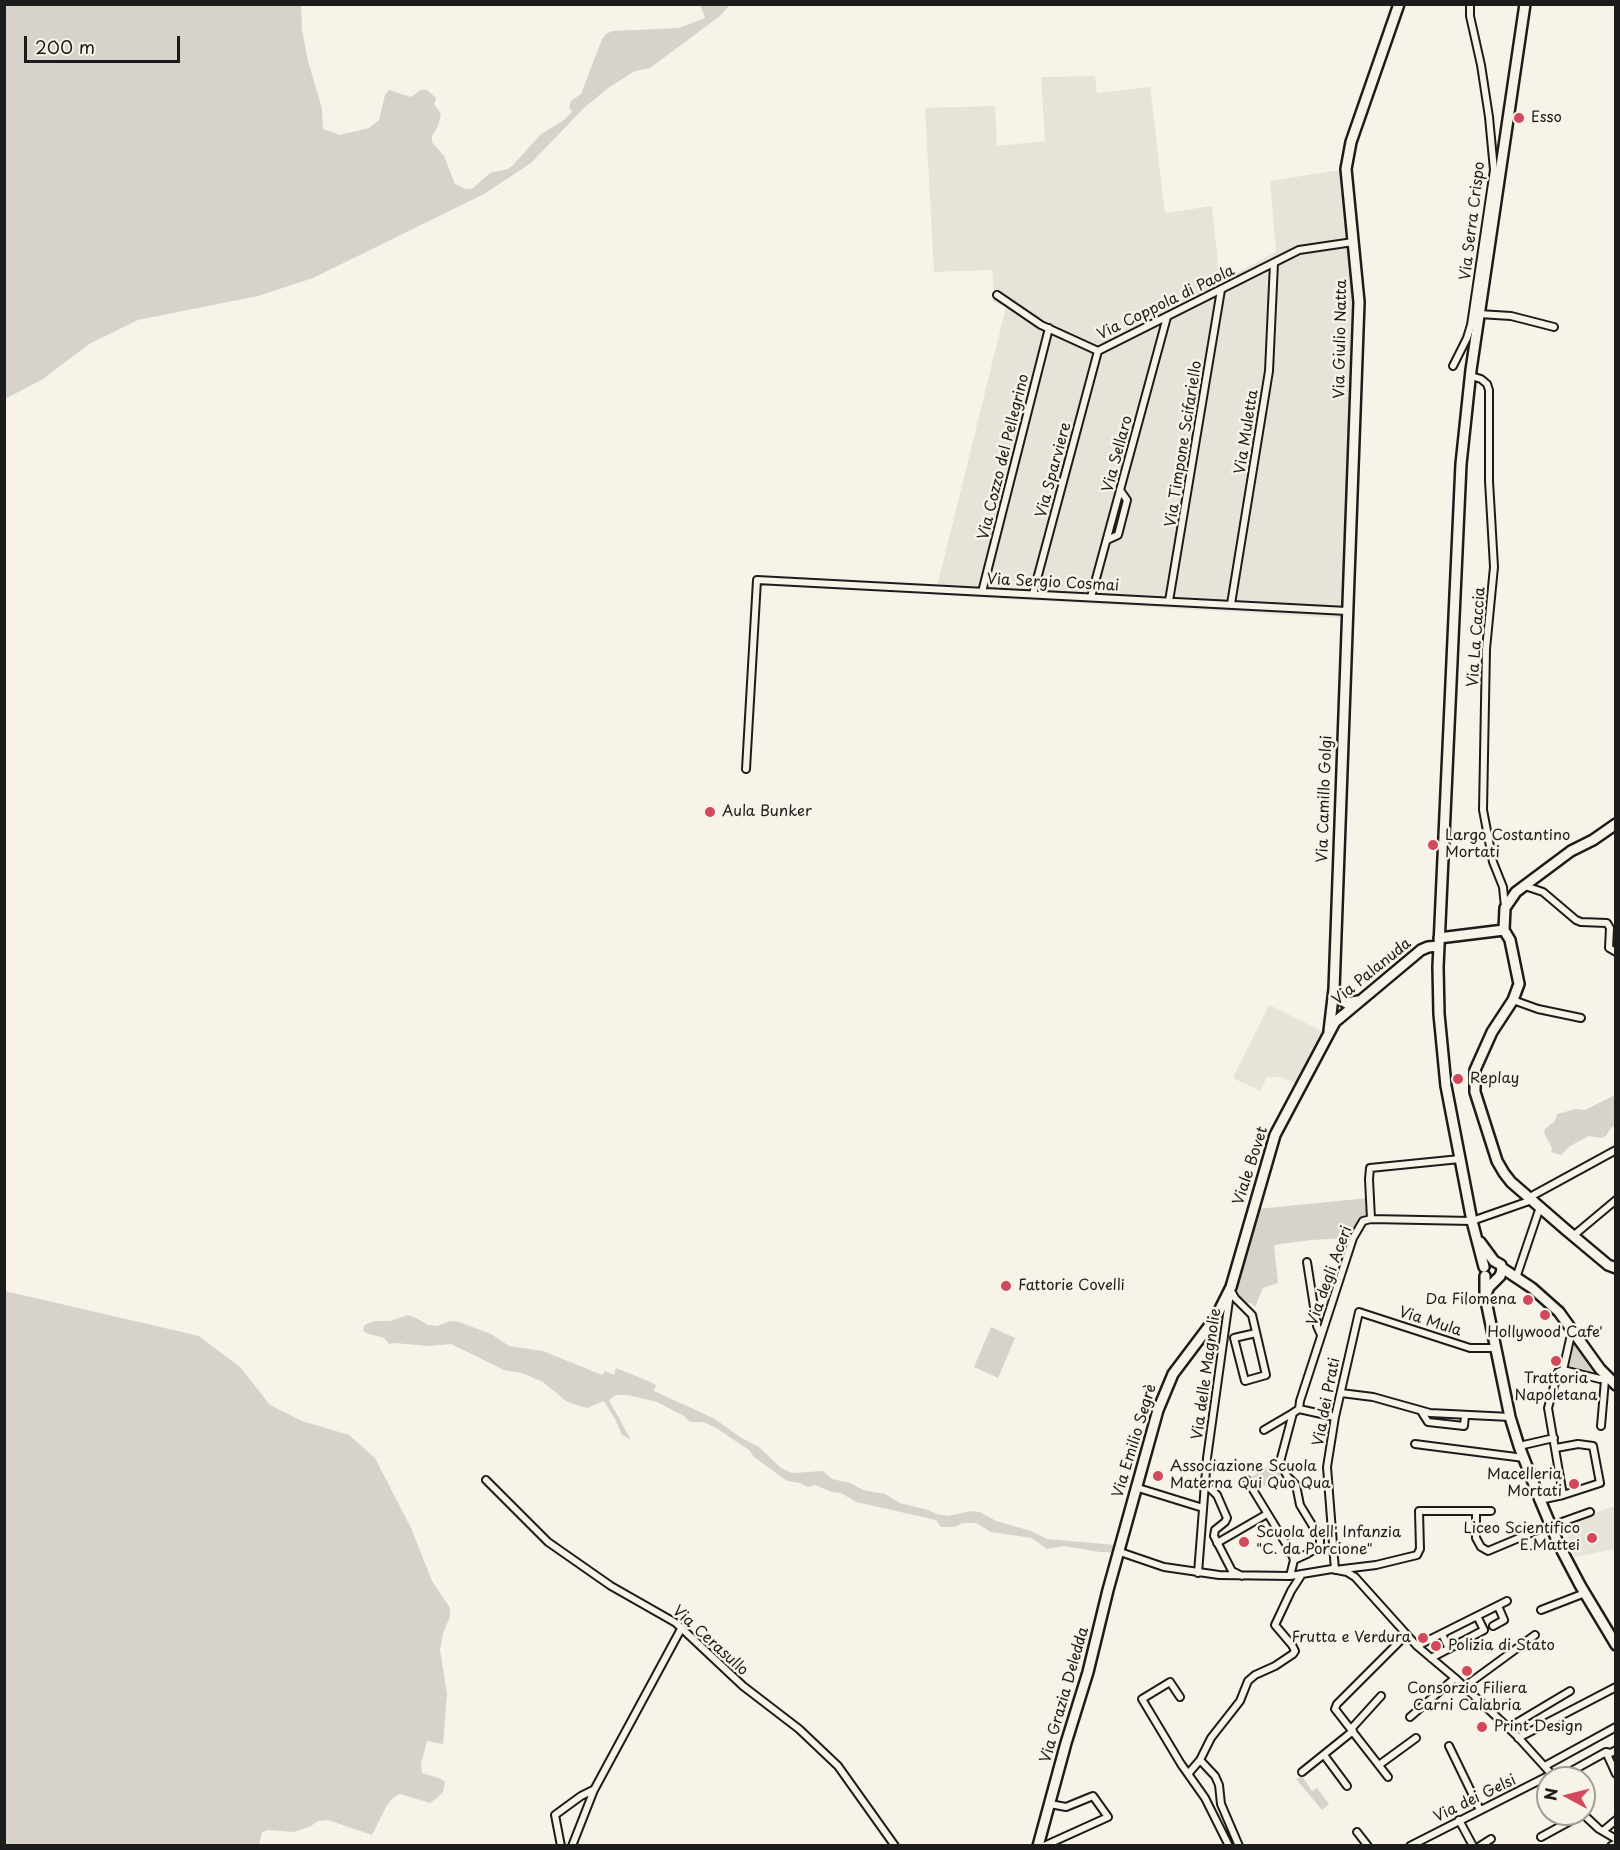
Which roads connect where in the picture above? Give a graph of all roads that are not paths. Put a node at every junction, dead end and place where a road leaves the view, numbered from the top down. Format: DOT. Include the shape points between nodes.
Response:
graph roads {
  1 [pos="1399,4"];
  2 [pos="1470,4"];
  3 [pos="1525,4"];
  4 [pos="1353,242"];
  5 [pos="1274,262"];
  6 [pos="1221,290"];
  7 [pos="997,296"];
  8 [pos="1479,314"];
  9 [pos="1167,317"];
  10 [pos="1554,327"];
  11 [pos="1049,328"];
  12 [pos="1098,351"];
  13 [pos="1453,366"];
  14 [pos="1471,376"];
  15 [pos="982,592"];
  16 [pos="1033,594"];
  17 [pos="1091,597"];
  18 [pos="1169,601"];
  19 [pos="1231,604"];
  20 [pos="1347,611"];
  21 [pos="746,768"];
  22 [pos="1616,824"];
  23 [pos="1525,886"];
  24 [pos="1505,908"];
  25 [pos="1504,930"];
  26 [pos="1439,942"];
  27 [pos="1616,952"];
  28 [pos="1334,988"];
  29 [pos="1513,1000"];
  30 [pos="1360,1001"];
  31 [pos="1581,1018"];
  32 [pos="1329,1031"];
  33 [pos="1616,1150"];
  34 [pos="1460,1159"];
  35 [pos="1616,1200"];
  36 [pos="1534,1201"];
  37 [pos="1371,1219"];
  38 [pos="1472,1221"];
  39 [pos="1573,1236"];
  40 [pos="1477,1237"];
  41 [pos="1307,1262"];
  42 [pos="1498,1265"];
  43 [pos="1616,1268"];
  44 [pos="1485,1271"];
  45 [pos="1497,1279"];
  46 [pos="1519,1280"];
  47 [pos="1231,1287"];
  48 [pos="1485,1296"];
  49 [pos="1248,1309"];
  50 [pos="1229,1311"];
  51 [pos="1359,1312"];
  52 [pos="1216,1317"];
  53 [pos="1226,1332"];
  54 [pos="1256,1333"];
  55 [pos="1574,1333"];
  56 [pos="1321,1335"];
  57 [pos="1496,1348"];
  58 [pos="1563,1370"];
  59 [pos="1610,1381"];
  60 [pos="1341,1393"];
  61 [pos="1296,1411"];
  62 [pos="1421,1411"];
  63 [pos="1465,1414"];
  64 [pos="1335,1417"];
  65 [pos="1510,1417"];
  66 [pos="1600,1426"];
  67 [pos="1264,1430"];
  68 [pos="1554,1438"];
  69 [pos="1415,1444"];
  70 [pos="1520,1446"];
  71 [pos="1556,1448"];
  72 [pos="1524,1458"];
  73 [pos="486,1480"];
  74 [pos="1247,1480"];
  75 [pos="1205,1484"];
  76 [pos="1135,1487"];
  77 [pos="1563,1495"];
  78 [pos="1540,1500"];
  79 [pos="1203,1508"];
  80 [pos="1476,1511"];
  81 [pos="1491,1511"];
  82 [pos="1590,1512"];
  83 [pos="1267,1514"];
  84 [pos="1550,1526"];
  85 [pos="1217,1543"];
  86 [pos="1120,1552"];
  87 [pos="1294,1560"];
  88 [pos="1335,1570"];
  89 [pos="1198,1573"];
  90 [pos="1302,1574"];
  91 [pos="1242,1576"];
  92 [pos="1290,1576"];
  93 [pos="1585,1593"];
  94 [pos="1507,1601"];
  95 [pos="1498,1606"];
  96 [pos="1541,1610"];
  97 [pos="1478,1616"];
  98 [pos="1493,1626"];
  99 [pos="681,1629"];
  100 [pos="1442,1634"];
  101 [pos="1406,1635"];
  102 [pos="1535,1635"];
  103 [pos="1614,1639"];
  104 [pos="1417,1646"];
  105 [pos="1449,1649"];
  106 [pos="1431,1658"];
  107 [pos="1455,1678"];
  108 [pos="1464,1687"];
  109 [pos="1616,1688"];
  110 [pos="1569,1691"];
  111 [pos="1381,1696"];
  112 [pos="1180,1697"];
  113 [pos="1410,1717"];
  114 [pos="1616,1727"];
  115 [pos="1508,1728"];
  116 [pos="1352,1730"];
  117 [pos="1518,1737"];
  118 [pos="1416,1738"];
  119 [pos="1449,1746"];
  120 [pos="1616,1750"];
  121 [pos="1606,1752"];
  122 [pos="1324,1755"];
  123 [pos="1200,1760"];
  124 [pos="1379,1765"];
  125 [pos="1545,1766"];
  126 [pos="1577,1766"];
  127 [pos="1302,1772"];
  128 [pos="1188,1773"];
  129 [pos="1616,1774"];
  130 [pos="1388,1777"];
  131 [pos="1536,1785"];
  132 [pos="1347,1786"];
  133 [pos="594,1790"];
  134 [pos="1050,1804"];
  135 [pos="1480,1809"];
  136 [pos="1459,1820"];
  137 [pos="1616,1820"];
  138 [pos="1596,1825"];
  139 [pos="1562,1826"];
  140 [pos="1603,1831"];
  141 [pos="1357,1832"];
  142 [pos="1541,1838"];
  143 [pos="1491,1839"];
  144 [pos="1615,1842"];
  145 [pos="561,1845"];
  146 [pos="572,1845"];
  147 [pos="895,1845"];
  148 [pos="1038,1845"];
  149 [pos="1044,1845"];
  150 [pos="1229,1845"];
  151 [pos="1239,1845"];
  152 [pos="1368,1845"];
  153 [pos="1410,1845"];
  154 [pos="1473,1845"];
  155 [pos="1480,1845"];
  156 [pos="1611,1845"];
  1 -- 4 [label="street, Via Giulio Natta" via="1347,157"];
  2 -- 13 [label="street, Via Serra Crispo" via="1488,106 1494,170 1471,325"];
  3 -- 8 [label="street"];
  4 -- 5 [label="street, Via Coppola di Paola" via="1299,250"];
  4 -- 20 [label="street, Via Giulio Natta" via="1359,302"];
  5 -- 6 [label="street, Via Coppola di Paola"];
  5 -- 19 [label="street, Via Muletta" via="1269,371"];
  6 -- 9 [label="street, Via Coppola di Paola"];
  6 -- 18 [label="street, Via Timpone Scifariello"];
  7 -- 11 [label="street, Via Coppola di Paola"];
  8 -- 10 [label="street" via="1511,316"];
  8 -- 14 [label="street"];
  9 -- 12 [label="street, Via Coppola di Paola"];
  9 -- 17 [label="street, Via Sellaro"];
  11 -- 12 [label="street, Via Coppola di Paola"];
  11 -- 15 [label="street, Via Cozzo del Pellegrino"];
  12 -- 16 [label="street, Via Sparviere"];
  14 -- 24 [label="street, Via La Caccia" via="1481,379 1489,390 1494,567 1485,650 1482,810"];
  14 -- 26 [label="street" via="1461,464"];
  15 -- 16 [label="street, Via Sergio Cosmai"];
  15 -- 21 [label="street, Via Sergio Cosmai" via="757,580"];
  16 -- 17 [label="street, Via Sergio Cosmai"];
  17 -- 18 [label="street, Via Sergio Cosmai"];
  18 -- 19 [label="street, Via Sergio Cosmai"];
  19 -- 20 [label="street, Via Sergio Cosmai"];
  20 -- 28 [label="street, Via Camillo Golgi"];
  22 -- 23 [label="street" via="1571,851"];
  23 -- 24 [label="street"];
  23 -- 27 [label="street" via="1543,892 1576,920 1607,923 1609,948"];
  24 -- 25 [label="street"];
  25 -- 26 [label="street, Via Palanuda"];
  25 -- 29 [label="street" via="1518,973"];
  26 -- 30 [label="street, Via Palanuda" via="1421,950"];
  26 -- 34 [label="street" via="1442,1051"];
  28 -- 30 [label="street" via="1346,1003"];
  28 -- 32 [label="street, Via Camillo Golgi"];
  29 -- 31 [label="street"];
  29 -- 36 [label="street" via="1492,1032 1479,1062 1474,1092 1497,1161 1511,1182"];
  30 -- 32 [label="street, Via Palanuda" via="1342,1014"];
  32 -- 47 [label="street, Viale Bovet" via="1275,1135"];
  33 -- 36 [label="street"];
  34 -- 37 [label="street" via="1370,1168"];
  34 -- 38 [label="street"];
  35 -- 39 [label="street"];
  36 -- 38 [label="street"];
  36 -- 39 [label="street"];
  36 -- 46 [label="street"];
  37 -- 38 [label="street, Via degli Aceri"];
  37 -- 56 [label="street, Via degli Aceri" via="1363,1221 1353,1238"];
  38 -- 40 [label="street"];
  39 -- 43 [label="street"];
  40 -- 42 [label="street"];
  40 -- 44 [label="street"];
  41 -- 56 [label="street"];
  42 -- 44 [label="street" via="1489,1262"];
  42 -- 45 [label="street" via="1502,1274"];
  42 -- 46 [label="street"];
  44 -- 45 [label="street" via="1490,1279"];
  44 -- 48 [label="street"];
  45 -- 46 [label="street"];
  45 -- 48 [label="street"];
  46 -- 55 [label="street" via="1546,1299"];
  47 -- 49 [label="street" via="1235,1298"];
  47 -- 50 [label="street, Via delle Magnolie"];
  47 -- 52 [label="street, Viale Bovet"];
  48 -- 57 [label="street"];
  49 -- 50 [label="street" via="1237,1307"];
  49 -- 54 [label="street"];
  50 -- 53 [label="street, Via delle Magnolie"];
  51 -- 57 [label="street, Via Mula" via="1470,1348"];
  51 -- 60 [label="street, Via dei Prati"];
  52 -- 53 [label="street" via="1222,1317"];
  52 -- 76 [label="street, Via Emilio Segrè" via="1182,1359 1170,1381"];
  53 -- 75 [label="street, Via delle Magnolie"];
  54 -- 54 [label="street" via="1266,1375 1245,1381 1234,1338"];
  55 -- 58 [label="street"];
  55 -- 59 [label="street"];
  56 -- 61 [label="street, Via degli Aceri"];
  57 -- 65 [label="street"];
  58 -- 59 [label="street"];
  58 -- 68 [label="street" via="1558,1371 1548,1408"];
  59 -- 66 [label="street"];
  60 -- 62 [label="street" via="1372,1396"];
  60 -- 64 [label="street, Via dei Prati"];
  61 -- 64 [label="street"];
  61 -- 67 [label="street"];
  61 -- 87 [label="street, Via degli Aceri" via="1280,1462 1296,1485 1300,1505 1320,1543"];
  62 -- 63 [label="street"];
  62 -- 63 [label="street" via="1428,1422 1464,1426"];
  63 -- 65 [label="street"];
  64 -- 88 [label="street, Via dei Prati" via="1327,1467"];
  65 -- 70 [label="street"];
  68 -- 70 [label="street"];
  68 -- 71 [label="street"];
  69 -- 72 [label="street"];
  70 -- 72 [label="street"];
  71 -- 77 [label="street"];
  71 -- 77 [label="street" via="1593,1446 1600,1483"];
  72 -- 78 [label="street"];
  73 -- 99 [label="street, Via Cerasullo" via="548,1542"];
  74 -- 83 [label="street"];
  75 -- 79 [label="street, Via delle Magnolie"];
  75 -- 85 [label="street" via="1217,1495 1225,1511 1225,1522 1215,1530"];
  76 -- 79 [label="street"];
  76 -- 86 [label="street, Via Emilio Segrè"];
  77 -- 78 [label="street"];
  78 -- 84 [label="street"];
  79 -- 89 [label="street, Via delle Magnolie"];
  80 -- 81 [label="street"];
  80 -- 84 [label="street" via="1476,1538 1488,1551"];
  80 -- 88 [label="street" via="1419,1511 1417,1556"];
  82 -- 84 [label="street"];
  83 -- 85 [label="street"];
  83 -- 87 [label="street"];
  84 -- 93 [label="street"];
  85 -- 91 [label="street" via="1232,1570"];
  86 -- 89 [label="street" via="1164,1567"];
  86 -- 134 [label="street, Via Grazia Deledda"];
  87 -- 92 [label="street"];
  88 -- 90 [label="street"];
  88 -- 101 [label="street" via="1355,1577"];
  89 -- 91 [label="street"];
  90 -- 92 [label="street"];
  90 -- 123 [label="street" via="1275,1625 1295,1651 1248,1681 1240,1701 1211,1738"];
  91 -- 92 [label="street"];
  93 -- 96 [label="street"];
  93 -- 103 [label="street"];
  94 -- 95 [label="street"];
  95 -- 97 [label="street"];
  95 -- 98 [label="street" via="1504,1620"];
  97 -- 100 [label="street"];
  97 -- 105 [label="street" via="1484,1630"];
  99 -- 133 [label="street"];
  99 -- 147 [label="street, Via Cerasullo" via="838,1766"];
  100 -- 104 [label="street"];
  100 -- 105 [label="street"];
  101 -- 104 [label="street"];
  101 -- 116 [label="street" via="1337,1704 1335,1709"];
  102 -- 108 [label="street"];
  104 -- 106 [label="street"];
  105 -- 106 [label="street"];
  106 -- 107 [label="street"];
  107 -- 108 [label="street"];
  107 -- 113 [label="street"];
  108 -- 115 [label="street"];
  109 -- 117 [label="street"];
  110 -- 115 [label="street"];
  111 -- 116 [label="street"];
  112 -- 128 [label="street" via="1170,1682 1142,1699"];
  114 -- 125 [label="street"];
  115 -- 117 [label="street"];
  116 -- 122 [label="street"];
  116 -- 124 [label="street"];
  117 -- 125 [label="street"];
  118 -- 124 [label="street"];
  119 -- 135 [label="street"];
  120 -- 121 [label="street, Via dei Gelsi"];
  121 -- 126 [label="street, Via dei Gelsi"];
  121 -- 129 [label="street"];
  122 -- 127 [label="street"];
  122 -- 132 [label="street"];
  123 -- 128 [label="street"];
  123 -- 151 [label="street" via="1215,1776 1221,1804"];
  124 -- 130 [label="street"];
  128 -- 150 [label="street"];
  131 -- 135 [label="street, Via dei Gelsi"];
  133 -- 145 [label="street" via="555,1815"];
  133 -- 146 [label="street"];
  134 -- 148 [label="street, Via Grazia Deledda"];
  134 -- 149 [label="street" via="1066,1807 1093,1796 1108,1817"];
  135 -- 136 [label="street, Via dei Gelsi"];
  136 -- 153 [label="street, Via dei Gelsi"];
  136 -- 154 [label="street"];
  137 -- 140 [label="street"];
  138 -- 140 [label="street"];
  139 -- 142 [label="street"];
  140 -- 144 [label="street"];
  141 -- 152 [label="street"];
  143 -- 155 [label="street"];
  144 -- 156 [label="street"];
}
